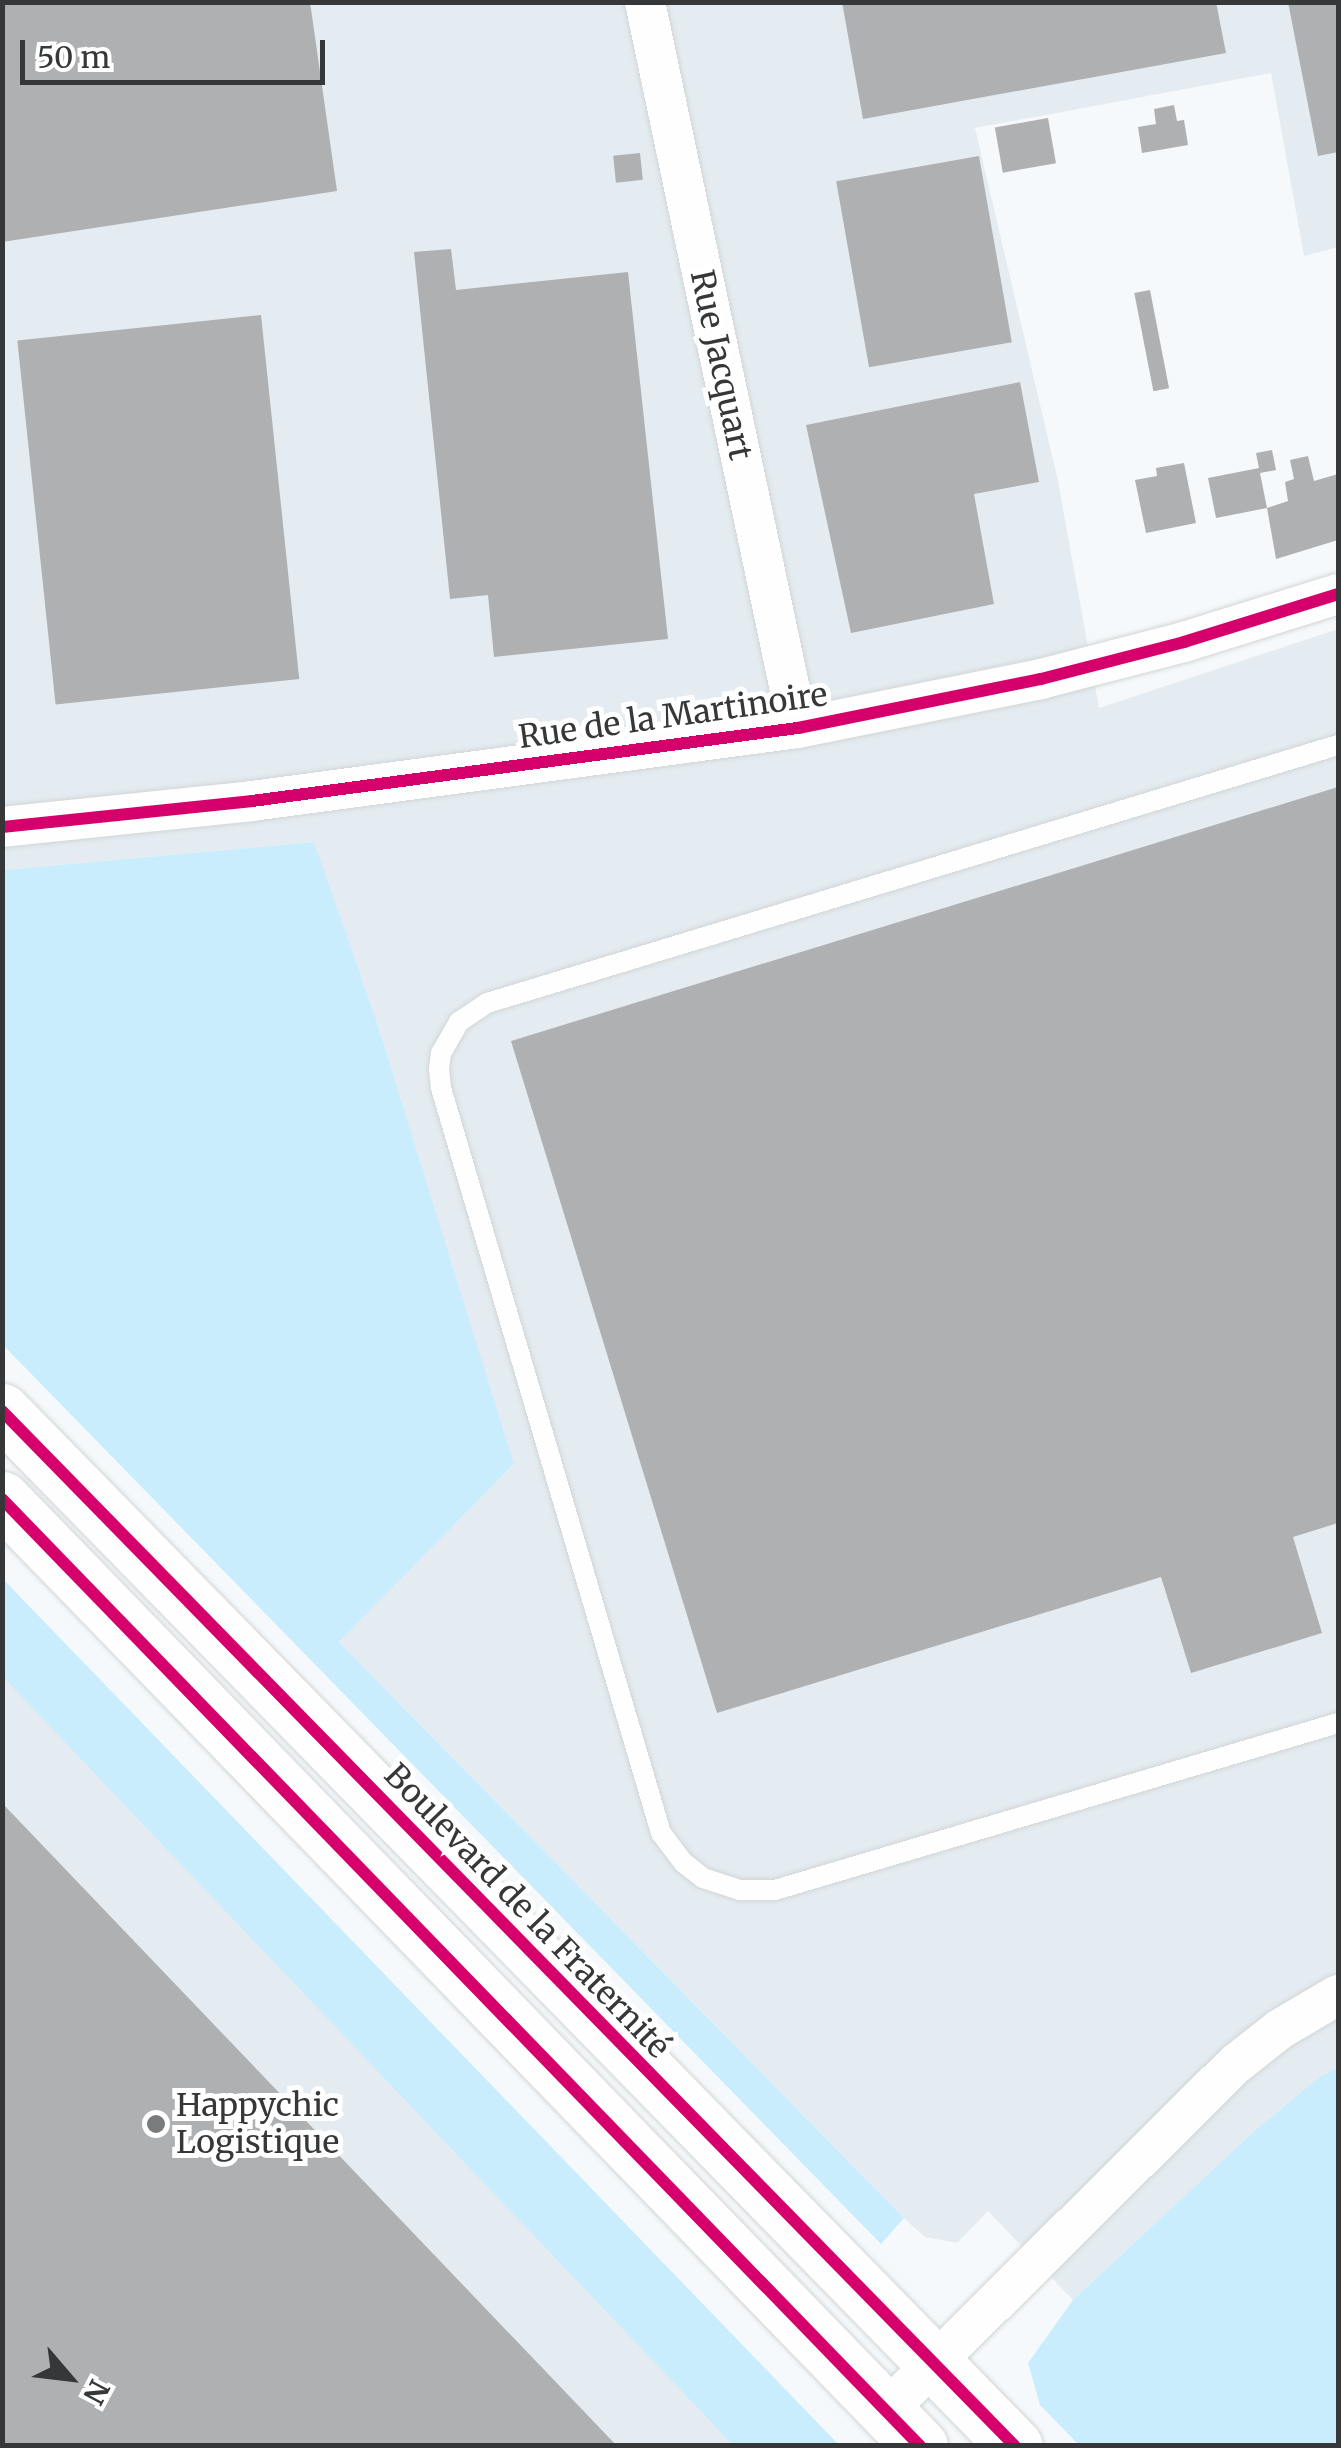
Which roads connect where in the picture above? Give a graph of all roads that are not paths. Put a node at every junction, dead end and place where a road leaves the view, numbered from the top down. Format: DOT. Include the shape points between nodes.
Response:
graph roads {
  1 [pos="644,2"];
  2 [pos="1338,594"];
  3 [pos="798,728"];
  4 [pos="1338,744"];
  5 [pos="2,827"];
  6 [pos="2,1411"];
  7 [pos="2,1500"];
  8 [pos="1338,1723"];
  9 [pos="1338,1995"];
  10 [pos="934,2364"];
  11 [pos="903,2428"];
  12 [pos="1014,2446"];
  1 -- 3 [label="street, Rue Jacquart"];
  2 -- 3 [label="street, Rue de la Martinoire" via="1058,674"];
  3 -- 5 [label="street, Rue de la Martinoire" via="252,801"];
  4 -- 8 [label="lane" via="486,1003 459,1022 440,1068 662,1832 704,1878 739,1890 775,1890"];
  6 -- 10 [label="main road, Boulevard de la Fraternité"];
  7 -- 11 [label="main road"];
  9 -- 10 [label="street" via="1238,2062"];
  10 -- 11 [label="street"];
  10 -- 12 [label="main road, Boulevard de la Fraternité"];
}
